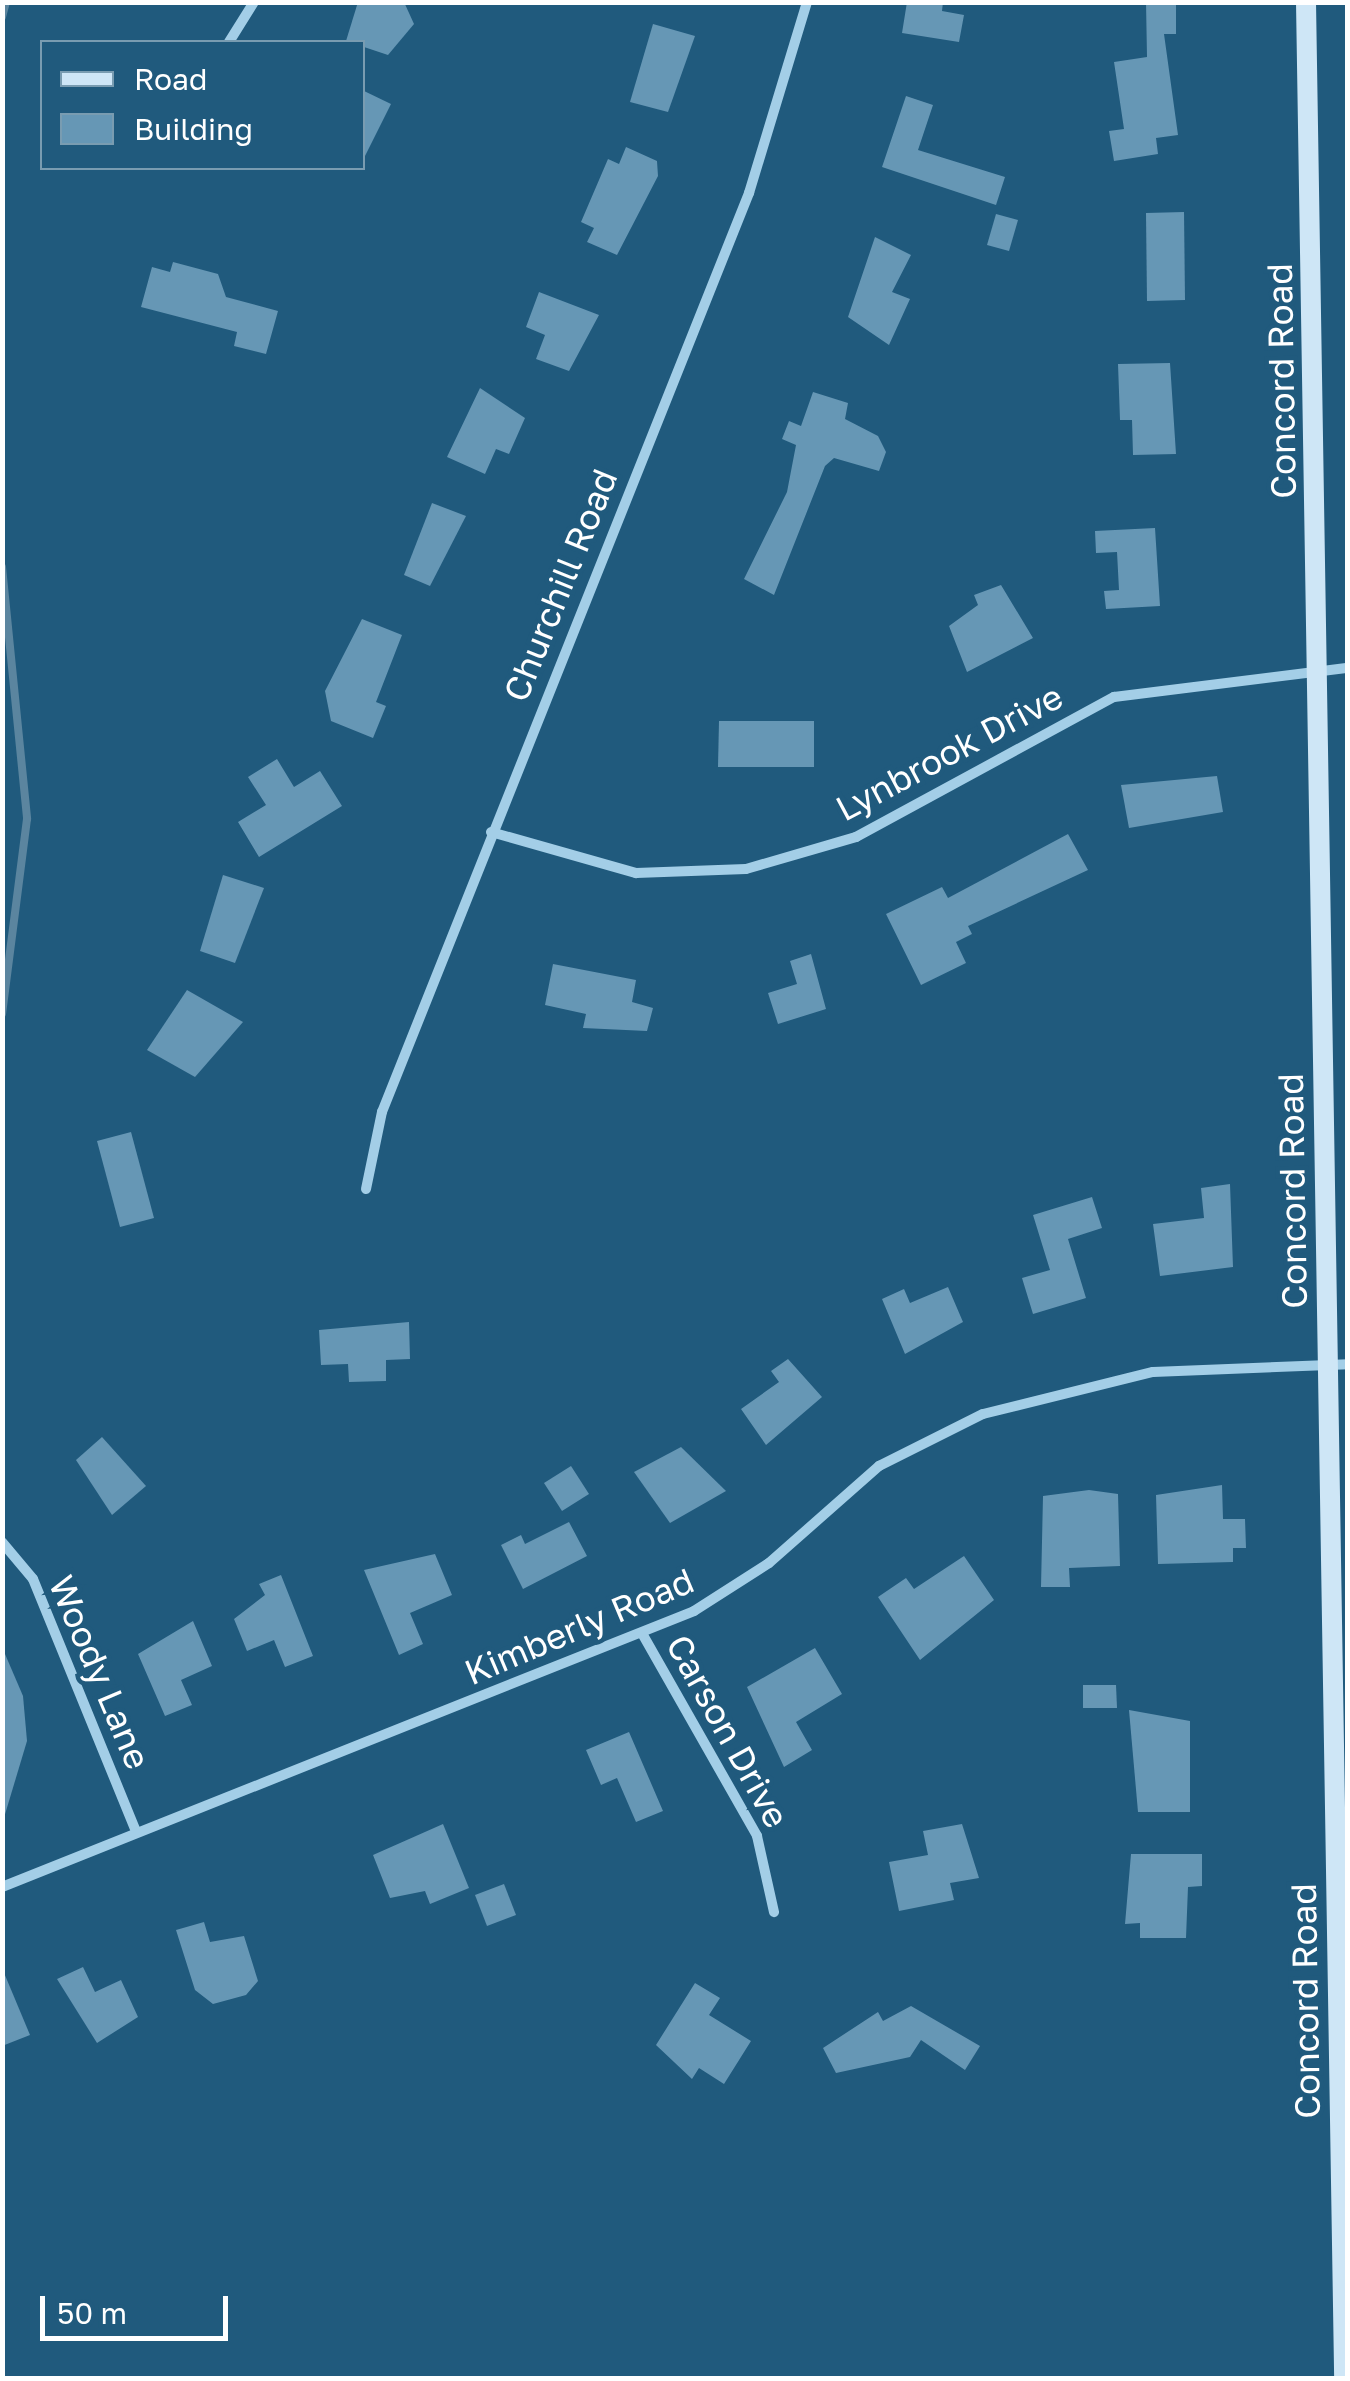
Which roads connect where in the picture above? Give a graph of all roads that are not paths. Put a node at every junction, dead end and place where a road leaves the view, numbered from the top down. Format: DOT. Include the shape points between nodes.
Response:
graph roads {
  1 [pos="254,2"];
  2 [pos="807,2"];
  3 [pos="1306,2"];
  4 [pos="230,40"];
  5 [pos="1319,666"];
  6 [pos="1348,668"];
  7 [pos="491,832"];
  8 [pos="366,1189"];
  9 [pos="1337,1364"];
  10 [pos="2,1542"];
  11 [pos="643,1634"];
  12 [pos="136,1831"];
  13 [pos="2,1887"];
  14 [pos="774,1912"];
  15 [pos="1344,2378"];
  1 -- 4 [label="street"];
  2 -- 7 [label="street, Churchill Road" via="749,192"];
  3 -- 5 [label="main road, Concord Road"];
  5 -- 6 [label="street, Lynbrook Drive"];
  5 -- 7 [label="street, Lynbrook Drive" via="1114,697 856,836 746,870 636,872"];
  5 -- 9 [label="main road, Concord Road"];
  7 -- 8 [label="street, Churchill Road" via="382,1112"];
  9 -- 11 [label="street, Kimberly Road" via="1152,1372 983,1414 879,1466 769,1562"];
  9 -- 15 [label="main road, Concord Road"];
  10 -- 12 [label="street, Woody Lane" via="33,1579"];
  11 -- 12 [label="street, Kimberly Road"];
  11 -- 14 [label="street, Carson Drive" via="757,1836"];
  12 -- 13 [label="street, Kimberly Road"];
}
